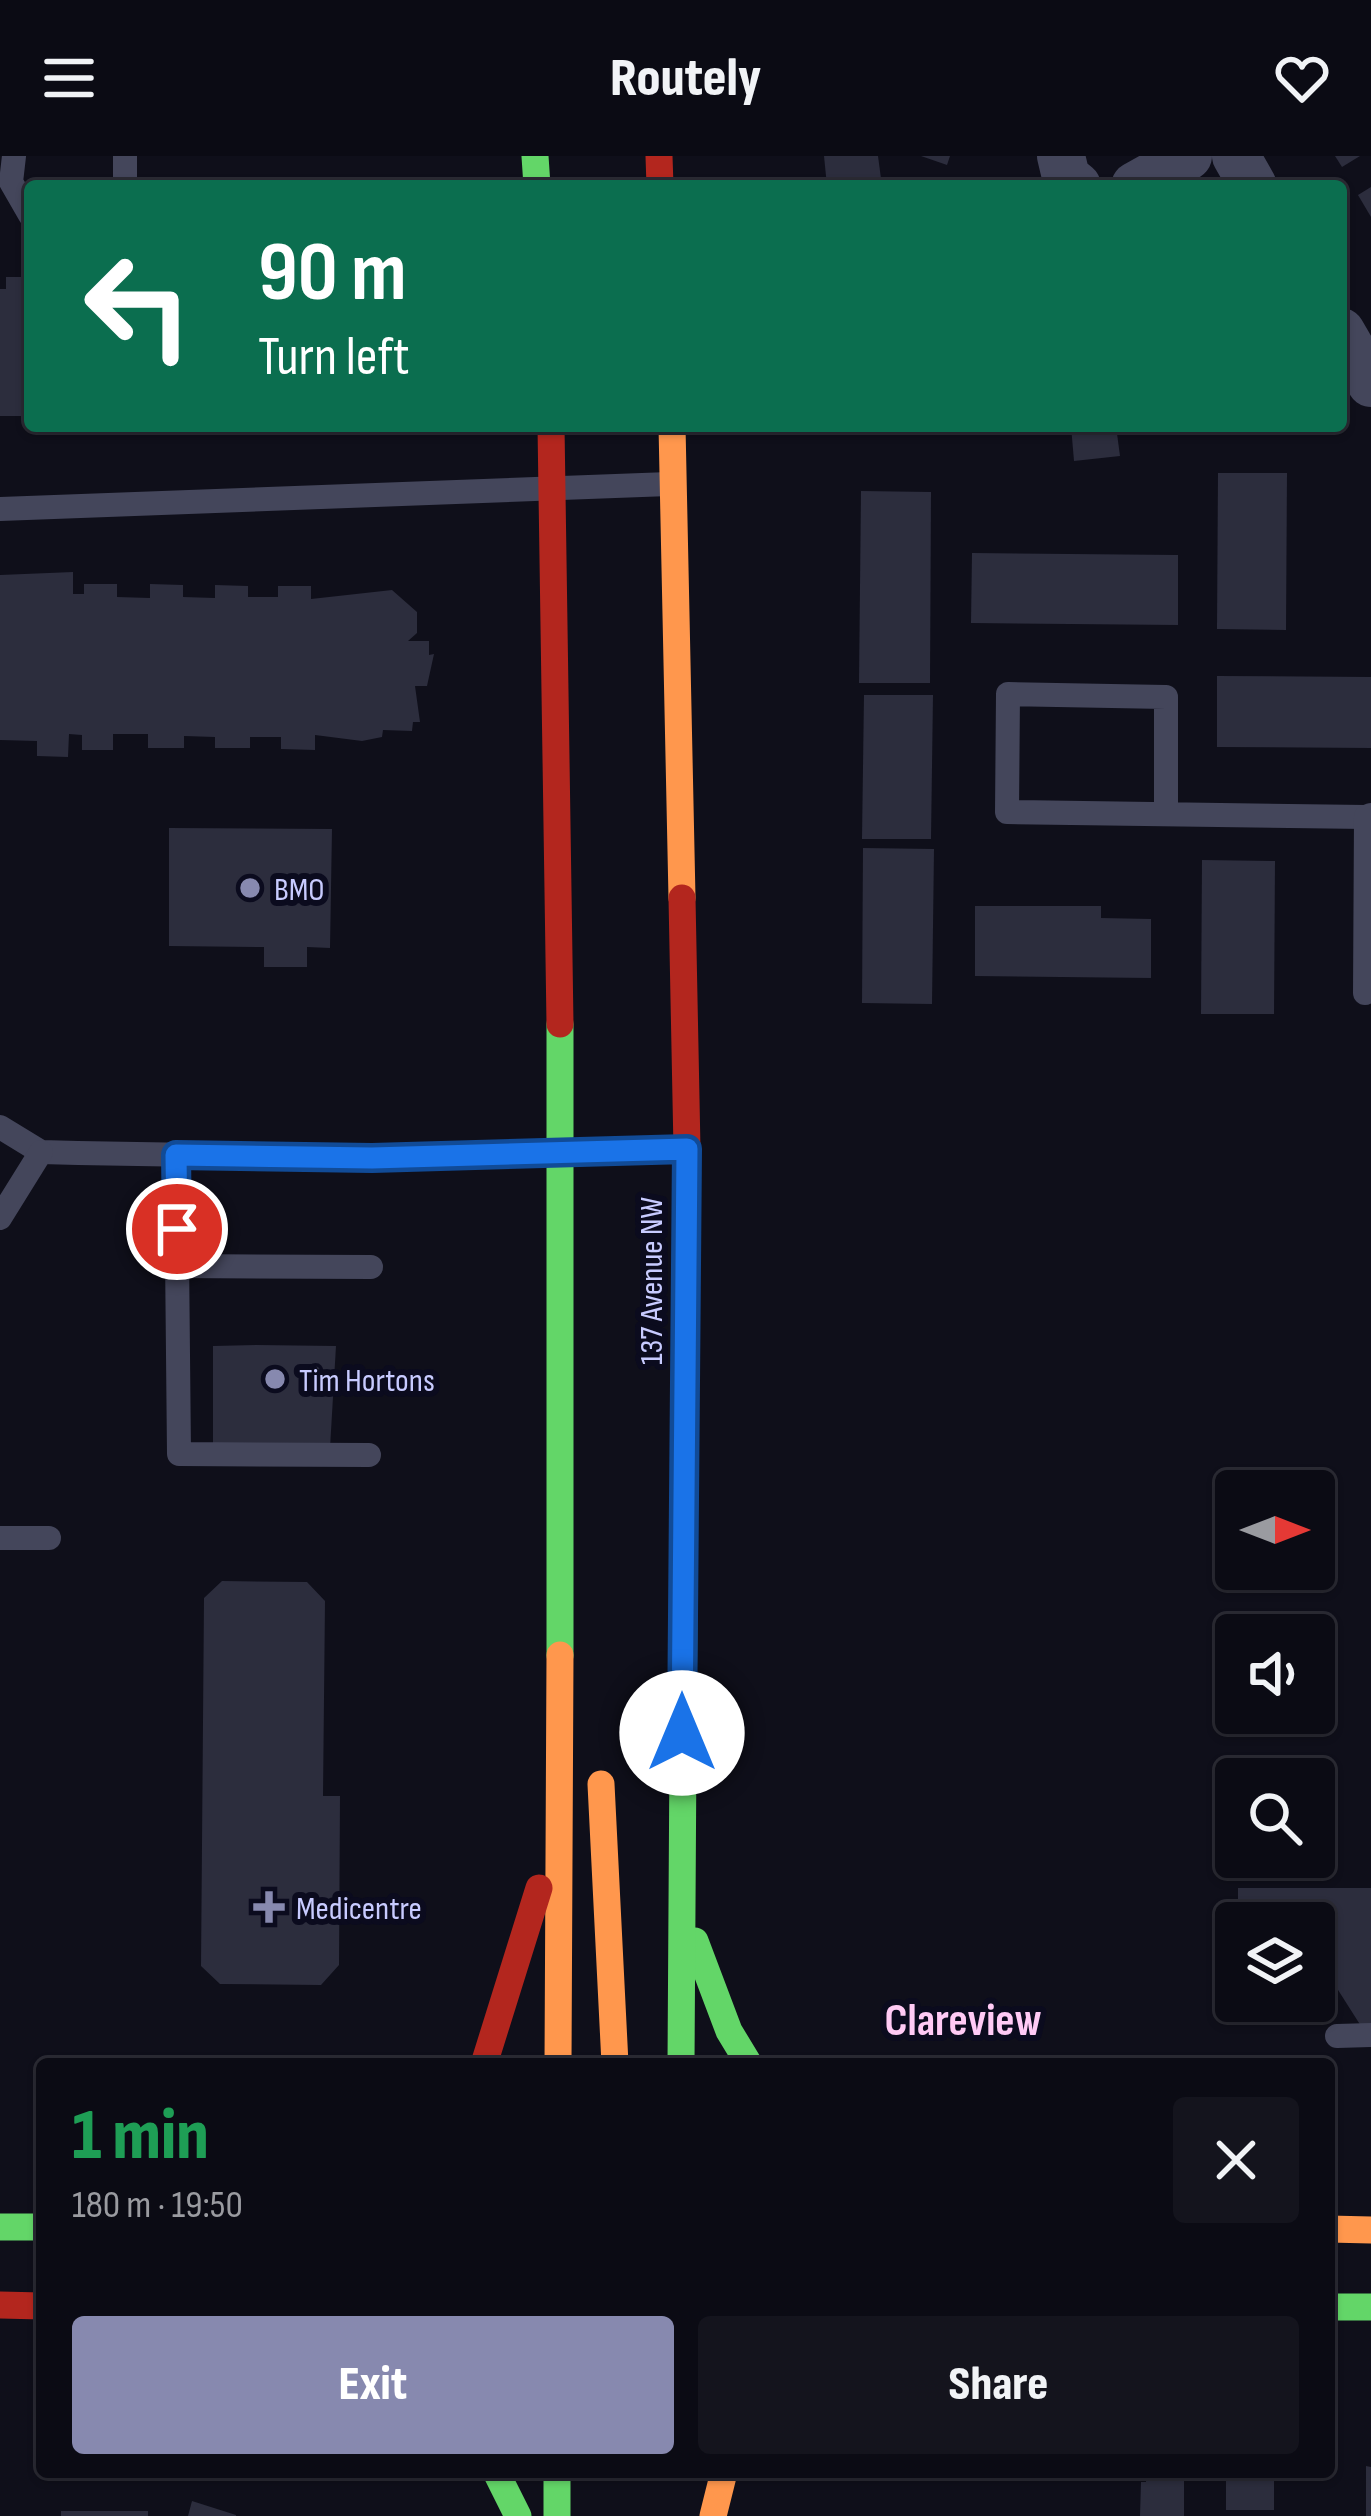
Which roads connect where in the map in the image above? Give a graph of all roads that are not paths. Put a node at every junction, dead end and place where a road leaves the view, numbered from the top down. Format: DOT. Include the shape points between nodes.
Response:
graph roads {
  1 [pos="14,156"];
  2 [pos="1188,156"];
  3 [pos="1146,180"];
  4 [pos="24,204"];
  5 [pos="1347,342"];
  6 [pos="1371,382"];
  7 [pos="551,432"];
  8 [pos="672,432"];
  9 [pos="676,483"];
  10 [pos="555,491"];
  11 [pos="0,508"];
  12 [pos="1166,813"];
  13 [pos="1368,816"];
  14 [pos="1365,992"];
  15 [pos="0,1127"];
  16 [pos="562,1149"];
  17 [pos="687,1149"];
  18 [pos="41,1152"];
  19 [pos="176,1155"];
  20 [pos="0,1218"];
  21 [pos="178,1266"];
  22 [pos="371,1267"];
  23 [pos="561,1326"];
  24 [pos="369,1455"];
  25 [pos="0,1538"];
  26 [pos="49,1538"];
  27 [pos="588,1609"];
  28 [pos="599,1748"];
  29 [pos="560,1822"];
  30 [pos="681,1903"];
  31 [pos="1371,2035"];
  32 [pos="1337,2036"];
  33 [pos="486,2058"];
  34 [pos="558,2058"];
  35 [pos="615,2058"];
  36 [pos="681,2058"];
  37 [pos="745,2058"];
  38 [pos="0,2227"];
  39 [pos="36,2227"];
  40 [pos="1335,2229"];
  41 [pos="1371,2230"];
  42 [pos="0,2305"];
  43 [pos="36,2306"];
  44 [pos="1335,2307"];
  45 [pos="1371,2307"];
  46 [pos="499,2478"];
  47 [pos="556,2478"];
  48 [pos="722,2478"];
  49 [pos="518,2516"];
  50 [pos="557,2516"];
  51 [pos="713,2516"];
  1 -- 4 [label="lane" via="11,182"];
  2 -- 3 [label="street"];
  5 -- 6 [label="street"];
  7 -- 10 [label="main road"];
  8 -- 9 [label="main road, 137 Avenue NW"];
  9 -- 10 [label="lane"];
  9 -- 17 [label="main road, 137 Avenue NW"];
  10 -- 11 [label="lane"];
  10 -- 16 [label="main road"];
  12 -- 12 [label="lane" via="1007,812 1008,694 1166,697"];
  12 -- 13 [label="lane"];
  13 -- 14 [label="lane"];
  15 -- 18 [label="lane"];
  16 -- 17 [label="lane"];
  16 -- 19 [label="lane" via="372,1158"];
  16 -- 23 [label="main road"];
  17 -- 30 [label="main road, 137 Avenue NW"];
  18 -- 19 [label="lane"];
  18 -- 20 [label="lane"];
  19 -- 21 [label="lane"];
  21 -- 22 [label="lane"];
  21 -- 24 [label="lane" via="179,1454"];
  23 -- 27 [label="main road"];
  23 -- 29 [label="main road"];
  25 -- 26 [label="lane"];
  28 -- 35 [label="main road"];
  29 -- 33 [label="main road"];
  29 -- 34 [label="main road"];
  30 -- 36 [label="main road, 137 Avenue NW"];
  30 -- 37 [label="main road"];
  31 -- 32 [label="lane"];
  38 -- 39 [label="main road"];
  40 -- 41 [label="main road"];
  42 -- 43 [label="main road"];
  44 -- 45 [label="main road"];
  46 -- 49 [label="main road"];
  47 -- 50 [label="main road"];
  48 -- 51 [label="main road"];
}
